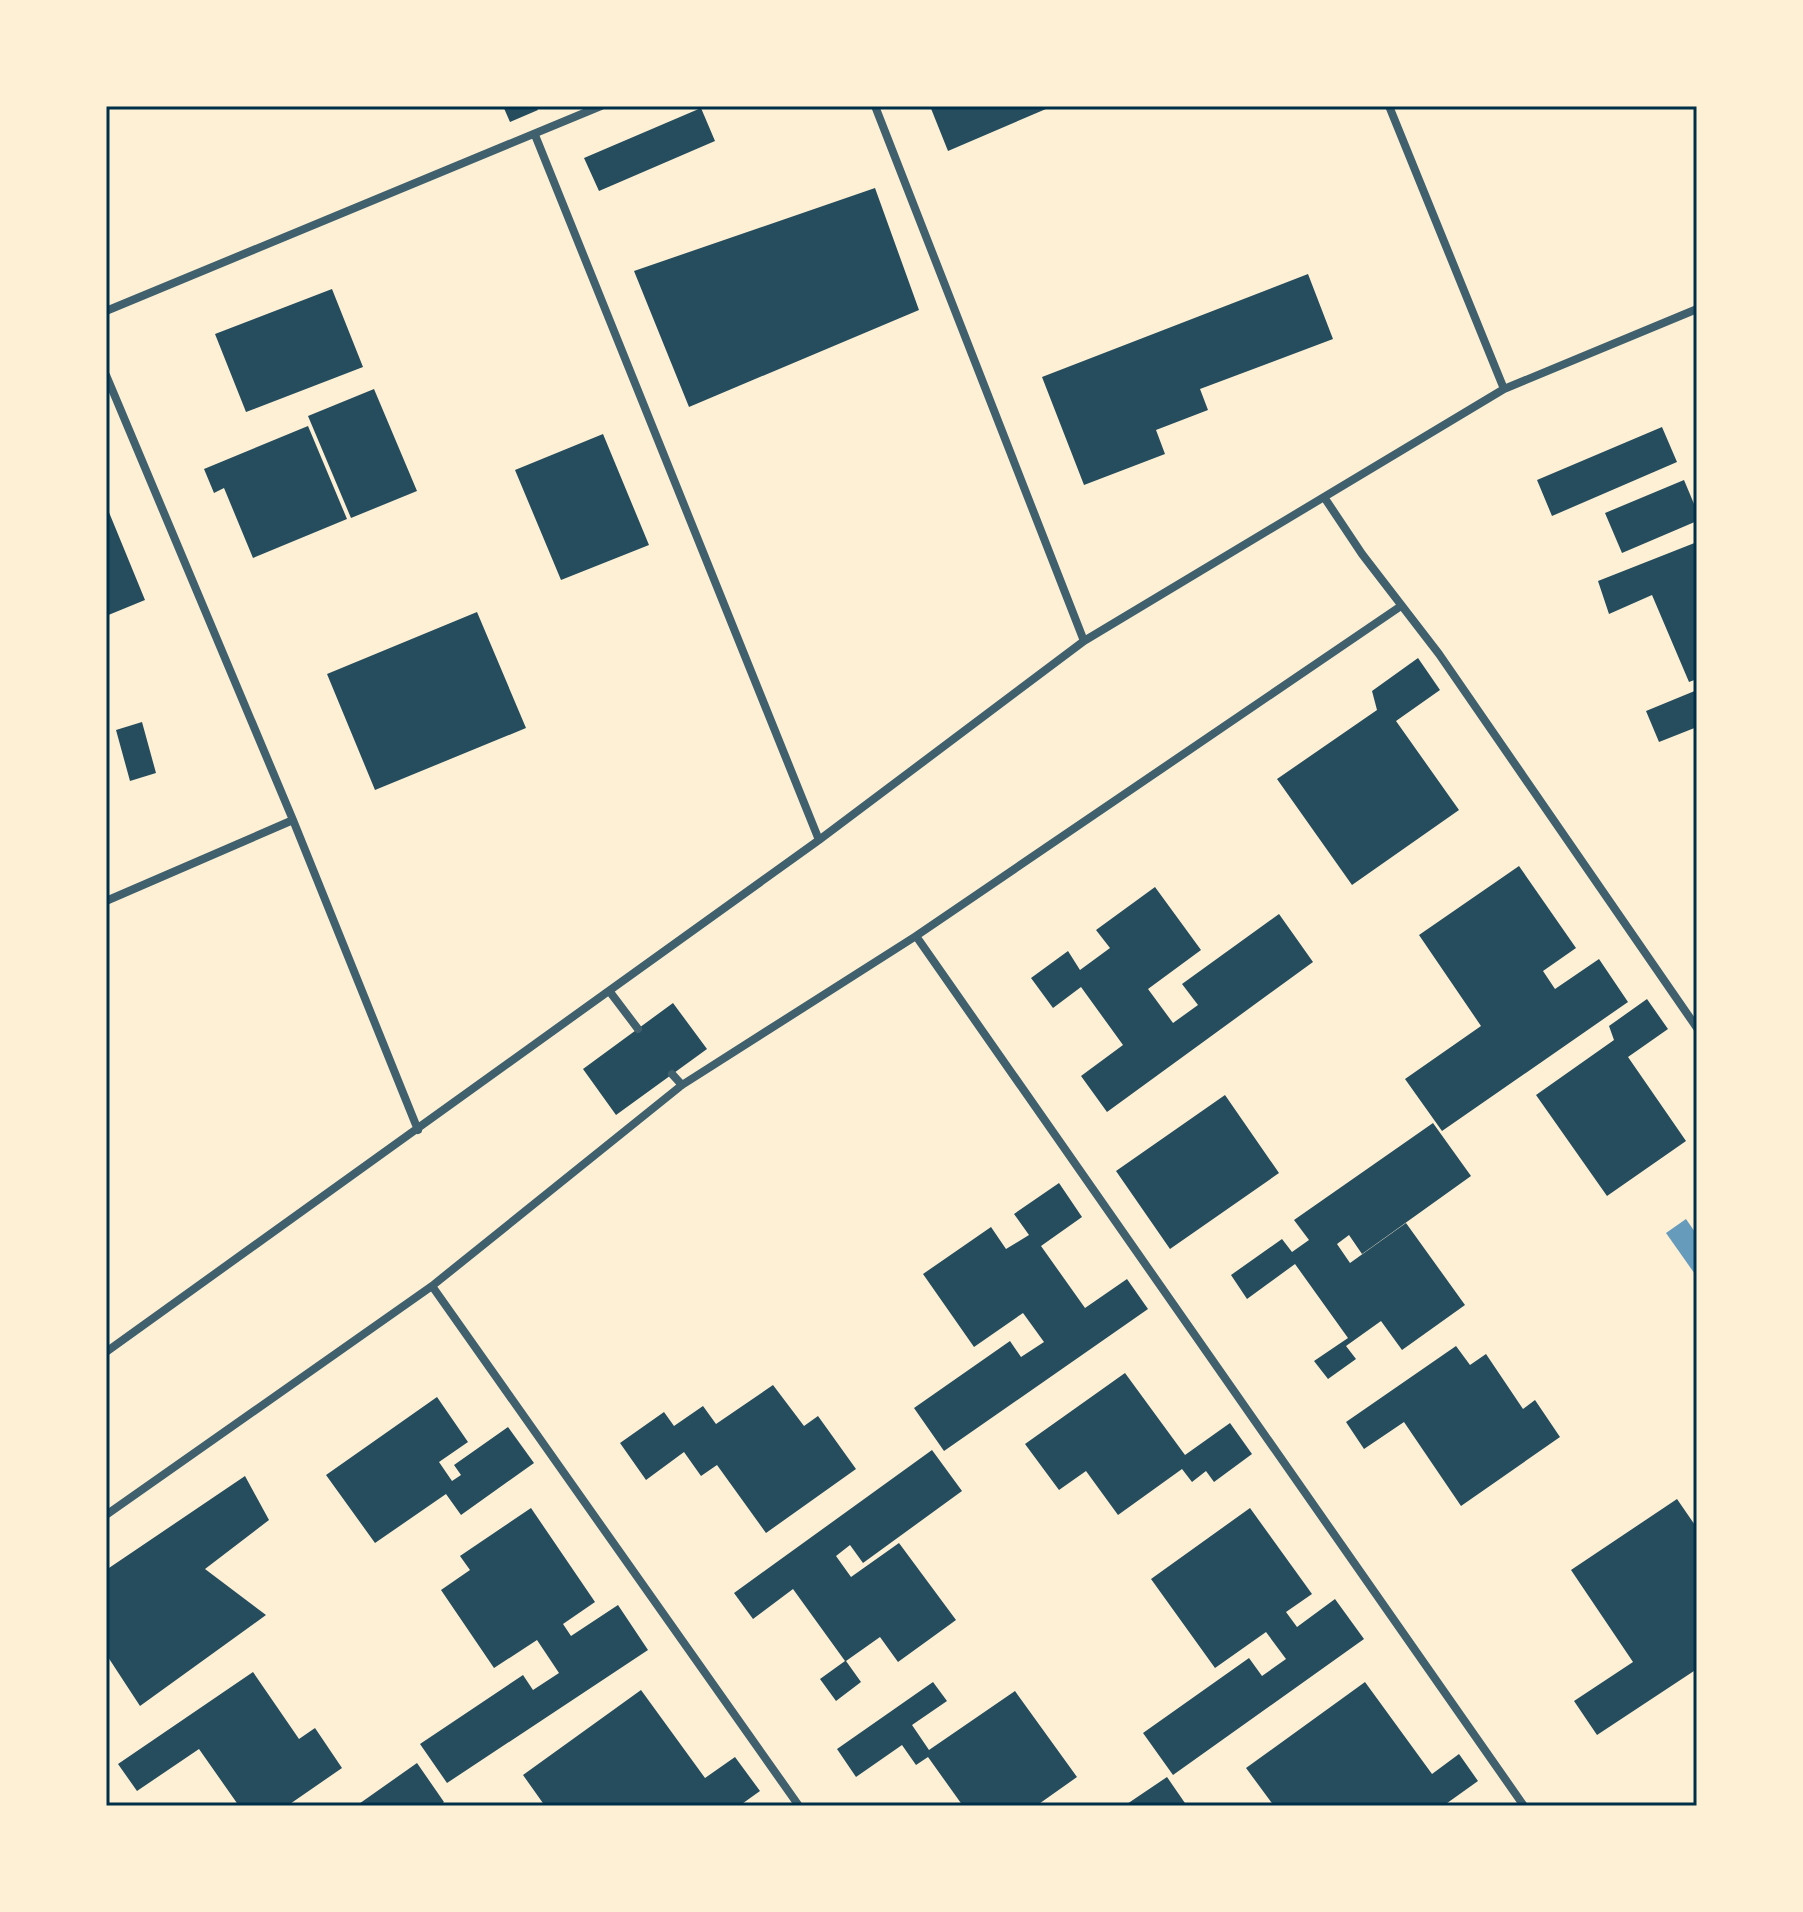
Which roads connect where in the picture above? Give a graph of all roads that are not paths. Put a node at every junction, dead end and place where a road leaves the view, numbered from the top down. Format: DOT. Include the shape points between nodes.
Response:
graph roads {
  1 [pos="601,106"];
  2 [pos="875,106"];
  3 [pos="1389,106"];
  4 [pos="535,135"];
  5 [pos="1697,309"];
  6 [pos="106,311"];
  7 [pos="106,375"];
  8 [pos="1504,389"];
  9 [pos="1324,497"];
  10 [pos="1401,606"];
  11 [pos="1084,641"];
  12 [pos="293,820"];
  13 [pos="819,840"];
  14 [pos="106,901"];
  15 [pos="916,936"];
  16 [pos="610,992"];
  17 [pos="1697,1028"];
  18 [pos="638,1029"];
  19 [pos="672,1074"];
  20 [pos="682,1085"];
  21 [pos="418,1130"];
  22 [pos="432,1286"];
  23 [pos="106,1352"];
  24 [pos="106,1515"];
  25 [pos="799,1806"];
  26 [pos="1524,1806"];
  1 -- 4 [label="street"];
  2 -- 11 [label="street"];
  3 -- 8 [label="street"];
  4 -- 6 [label="street"];
  4 -- 13 [label="street"];
  5 -- 8 [label="street"];
  7 -- 12 [label="street"];
  8 -- 9 [label="street"];
  9 -- 10 [label="street"];
  9 -- 11 [label="street"];
  10 -- 15 [label="street"];
  10 -- 17 [label="street"];
  11 -- 13 [label="street"];
  12 -- 14 [label="street"];
  12 -- 21 [label="street"];
  13 -- 16 [label="street"];
  15 -- 20 [label="street"];
  15 -- 26 [label="street"];
  16 -- 18 [label="street"];
  16 -- 21 [label="street"];
  19 -- 20 [label="street"];
  20 -- 22 [label="street"];
  21 -- 23 [label="street"];
  22 -- 24 [label="street"];
  22 -- 25 [label="street"];
}
